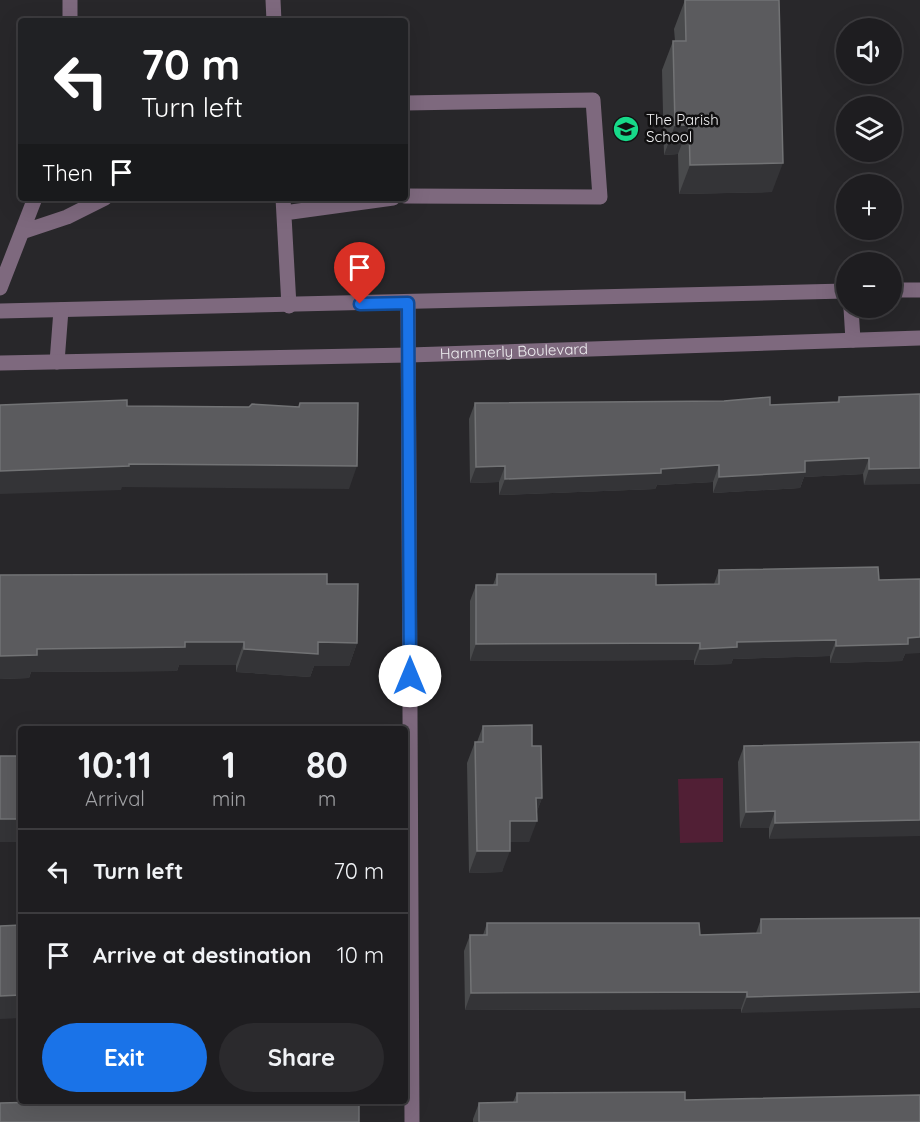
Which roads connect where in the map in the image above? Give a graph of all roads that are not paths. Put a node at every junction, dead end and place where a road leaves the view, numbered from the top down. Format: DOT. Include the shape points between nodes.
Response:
graph roads {
  1 [pos="70,0"];
  2 [pos="273,0"];
  3 [pos="70,18"];
  4 [pos="274,18"];
  5 [pos="408,103"];
  6 [pos="408,196"];
  7 [pos="34,201"];
  8 [pos="99,201"];
  9 [pos="352,201"];
  10 [pos="284,206"];
  11 [pos="22,232"];
  12 [pos="0,288"];
  13 [pos="902,290"];
  14 [pos="920,290"];
  15 [pos="836,291"];
  16 [pos="408,303"];
  17 [pos="289,306"];
  18 [pos="61,310"];
  19 [pos="0,311"];
  20 [pos="852,318"];
  21 [pos="920,338"];
  22 [pos="853,340"];
  23 [pos="409,355"];
  24 [pos="57,362"];
  25 [pos="0,363"];
  26 [pos="412,1122"];
  1 -- 3 [label="street"];
  2 -- 4 [label="street"];
  5 -- 6 [label="street" via="593,100 600,197"];
  7 -- 11 [label="street"];
  8 -- 11 [label="street"];
  9 -- 10 [label="street"];
  10 -- 17 [label="street"];
  11 -- 12 [label="street"];
  13 -- 14 [label="street"];
  15 -- 16 [label="street"];
  16 -- 17 [label="street"];
  16 -- 23 [label="street"];
  17 -- 18 [label="street"];
  18 -- 19 [label="street"];
  18 -- 24 [label="street"];
  20 -- 22 [label="street"];
  21 -- 22 [label="street, Hammerly Boulevard"];
  22 -- 23 [label="street, Hammerly Boulevard"];
  23 -- 24 [label="street, Hammerly Boulevard"];
  23 -- 26 [label="street"];
  24 -- 25 [label="street, Hammerly Boulevard"];
}
